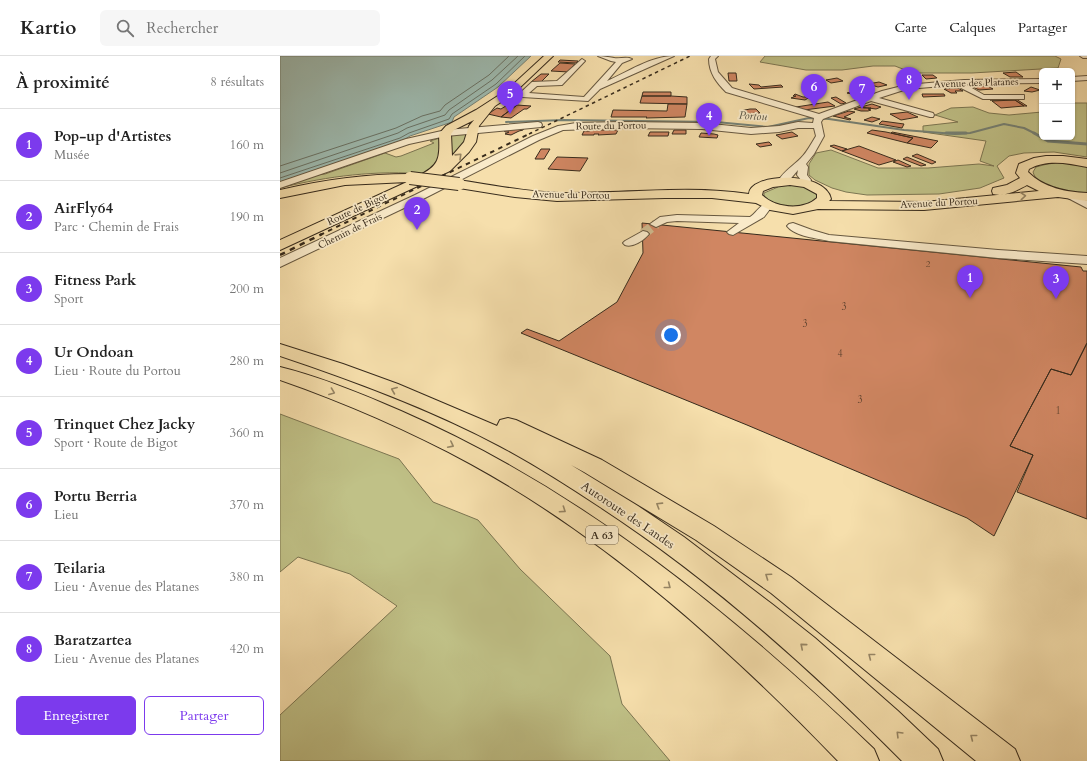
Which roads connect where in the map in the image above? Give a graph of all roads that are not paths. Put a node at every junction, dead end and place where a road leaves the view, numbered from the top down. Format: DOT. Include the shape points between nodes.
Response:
graph roads {
  1 [pos="550,56"];
  2 [pos="601,56"];
  3 [pos="670,56"];
  4 [pos="715,56"];
  5 [pos="626,58"];
  6 [pos="638,59"];
  7 [pos="646,59"];
  8 [pos="611,60"];
  9 [pos="582,61"];
  10 [pos="602,66"];
  11 [pos="556,74"];
  12 [pos="568,75"];
  13 [pos="1087,78"];
  14 [pos="1075,79"];
  15 [pos="929,80"];
  16 [pos="1039,81"];
  17 [pos="957,83"];
  18 [pos="556,84"];
  19 [pos="903,85"];
  20 [pos="583,88"];
  21 [pos="596,89"];
  22 [pos="885,93"];
  23 [pos="542,97"];
  24 [pos="1021,97"];
  25 [pos="786,98"];
  26 [pos="871,98"];
  27 [pos="573,99"];
  28 [pos="880,101"];
  29 [pos="775,103"];
  30 [pos="491,105"];
  31 [pos="930,115"];
  32 [pos="818,121"];
  33 [pos="538,125"];
  34 [pos="636,125"];
  35 [pos="472,130"];
  36 [pos="446,132"];
  37 [pos="624,136"];
  38 [pos="1087,162"];
  39 [pos="802,163"];
  40 [pos="434,173"];
  41 [pos="1027,180"];
  42 [pos="783,181"];
  43 [pos="805,183"];
  44 [pos="280,185"];
  45 [pos="280,194"];
  46 [pos="1065,194"];
  47 [pos="419,197"];
  48 [pos="1087,197"];
  49 [pos="762,198"];
  50 [pos="821,199"];
  51 [pos="1087,205"];
  52 [pos="796,209"];
  53 [pos="752,220"];
  54 [pos="656,224"];
  55 [pos="733,232"];
  56 [pos="642,234"];
  57 [pos="629,243"];
  58 [pos="280,246"];
  59 [pos="1087,260"];
  60 [pos="280,264"];
  61 [pos="280,350"];
  62 [pos="280,373"];
  63 [pos="430,404"];
  64 [pos="862,761"];
  65 [pos="926,761"];
  66 [pos="1003,761"];
  1 -- 30 [label="main road, Route de Bigot" via="510,92"];
  2 -- 8 [label="street"];
  3 -- 7 [label="street"];
  3 -- 21 [label="street"];
  4 -- 29 [label="street" via="712,59 713,71 729,90"];
  5 -- 6 [label="street"];
  5 -- 8 [label="street"];
  5 -- 21 [label="street"];
  8 -- 10 [label="street"];
  9 -- 12 [label="street"];
  11 -- 12 [label="street"];
  12 -- 18 [label="street"];
  13 -- 14 [label="street"];
  15 -- 19 [label="street"];
  16 -- 17 [label="street, Avenue des Platanes"];
  17 -- 19 [label="street, Avenue des Platanes"];
  17 -- 24 [label="street" via="983,97"];
  18 -- 23 [label="street"];
  18 -- 23 [label="street" via="535,84 522,95"];
  19 -- 22 [label="street, Avenue des Platanes"];
  20 -- 27 [label="street"];
  21 -- 27 [label="street" via="585,99"];
  22 -- 26 [label="street, Avenue des Platanes"];
  22 -- 28 [label="street" via="896,96"];
  23 -- 27 [label="street"];
  25 -- 29 [label="street"];
  26 -- 28 [label="street"];
  26 -- 32 [label="street, Avenue des Platanes"];
  28 -- 31 [label="street"];
  29 -- 32 [label="street"];
  30 -- 35 [label="main road, Route de Bigot"];
  30 -- 36 [label="main road, Route de Bigot"];
  32 -- 34 [label="street, Route du Portou" via="779,129 751,131 702,126"];
  32 -- 39 [label="street" via="820,136"];
  33 -- 35 [label="street"];
  34 -- 37 [label="street"];
  34 -- 47 [label="street, Route du Portou" via="561,128"];
  35 -- 36 [label="street"];
  40 -- 35 [label="main road, Route de Bigot, one-way" via="446,168 460,157 468,146"];
  36 -- 40 [label="main road, Route de Bigot" via="446,156"];
  36 -- 44 [label="street" via="422,138 427,144 400,154 384,150"];
  38 -- 41 [label="main road" via="1057,159 1030,163 1023,167 1022,173"];
  39 -- 42 [label="street" via="794,167"];
  39 -- 43 [label="street"];
  40 -- 58 [label="main road, Route de Bigot"];
  41 -- 46 [label="main road"];
  41 -- 50 [label="main road, Avenue du Portou" via="996,192 945,199"];
  42 -- 43 [label="main road"];
  42 -- 49 [label="main road" via="767,184"];
  43 -- 50 [label="main road" via="813,186"];
  45 -- 49 [label="main road, Avenue du Portou, bridge" via="347,181 410,178 551,197 685,194"];
  46 -- 48 [label="main road"];
  50 -- 46 [label="main road, Avenue du Portou, one-way" via="924,206"];
  46 -- 51 [label="street"];
  47 -- 60 [label="street, Chemin de Frais"];
  49 -- 52 [label="main road, Avenue du Portou"];
  49 -- 53 [label="street" via="760,215"];
  50 -- 52 [label="main road, Avenue du Portou"];
  52 -- 59 [label="street" via="793,232 829,238"];
  53 -- 54 [label="street" via="677,218 664,219"];
  53 -- 55 [label="street"];
  56 -- 57 [label="street"];
  63 -- 61 [label="highway, Autoroute des Landes / A 63, one-way" via="371,380"];
  62 -- 64 [label="highway, A 63, one-way" via="383,412 426,432 543,496 619,547 702,612 822,721"];
  65 -- 63 [label="highway, Autoroute des Landes / A 63, one-way" via="824,664 770,618 665,537 546,461 498,435"];
  66 -- 63 [label="highway, one-way" via="781,585 705,533 593,466 490,416"];
}
